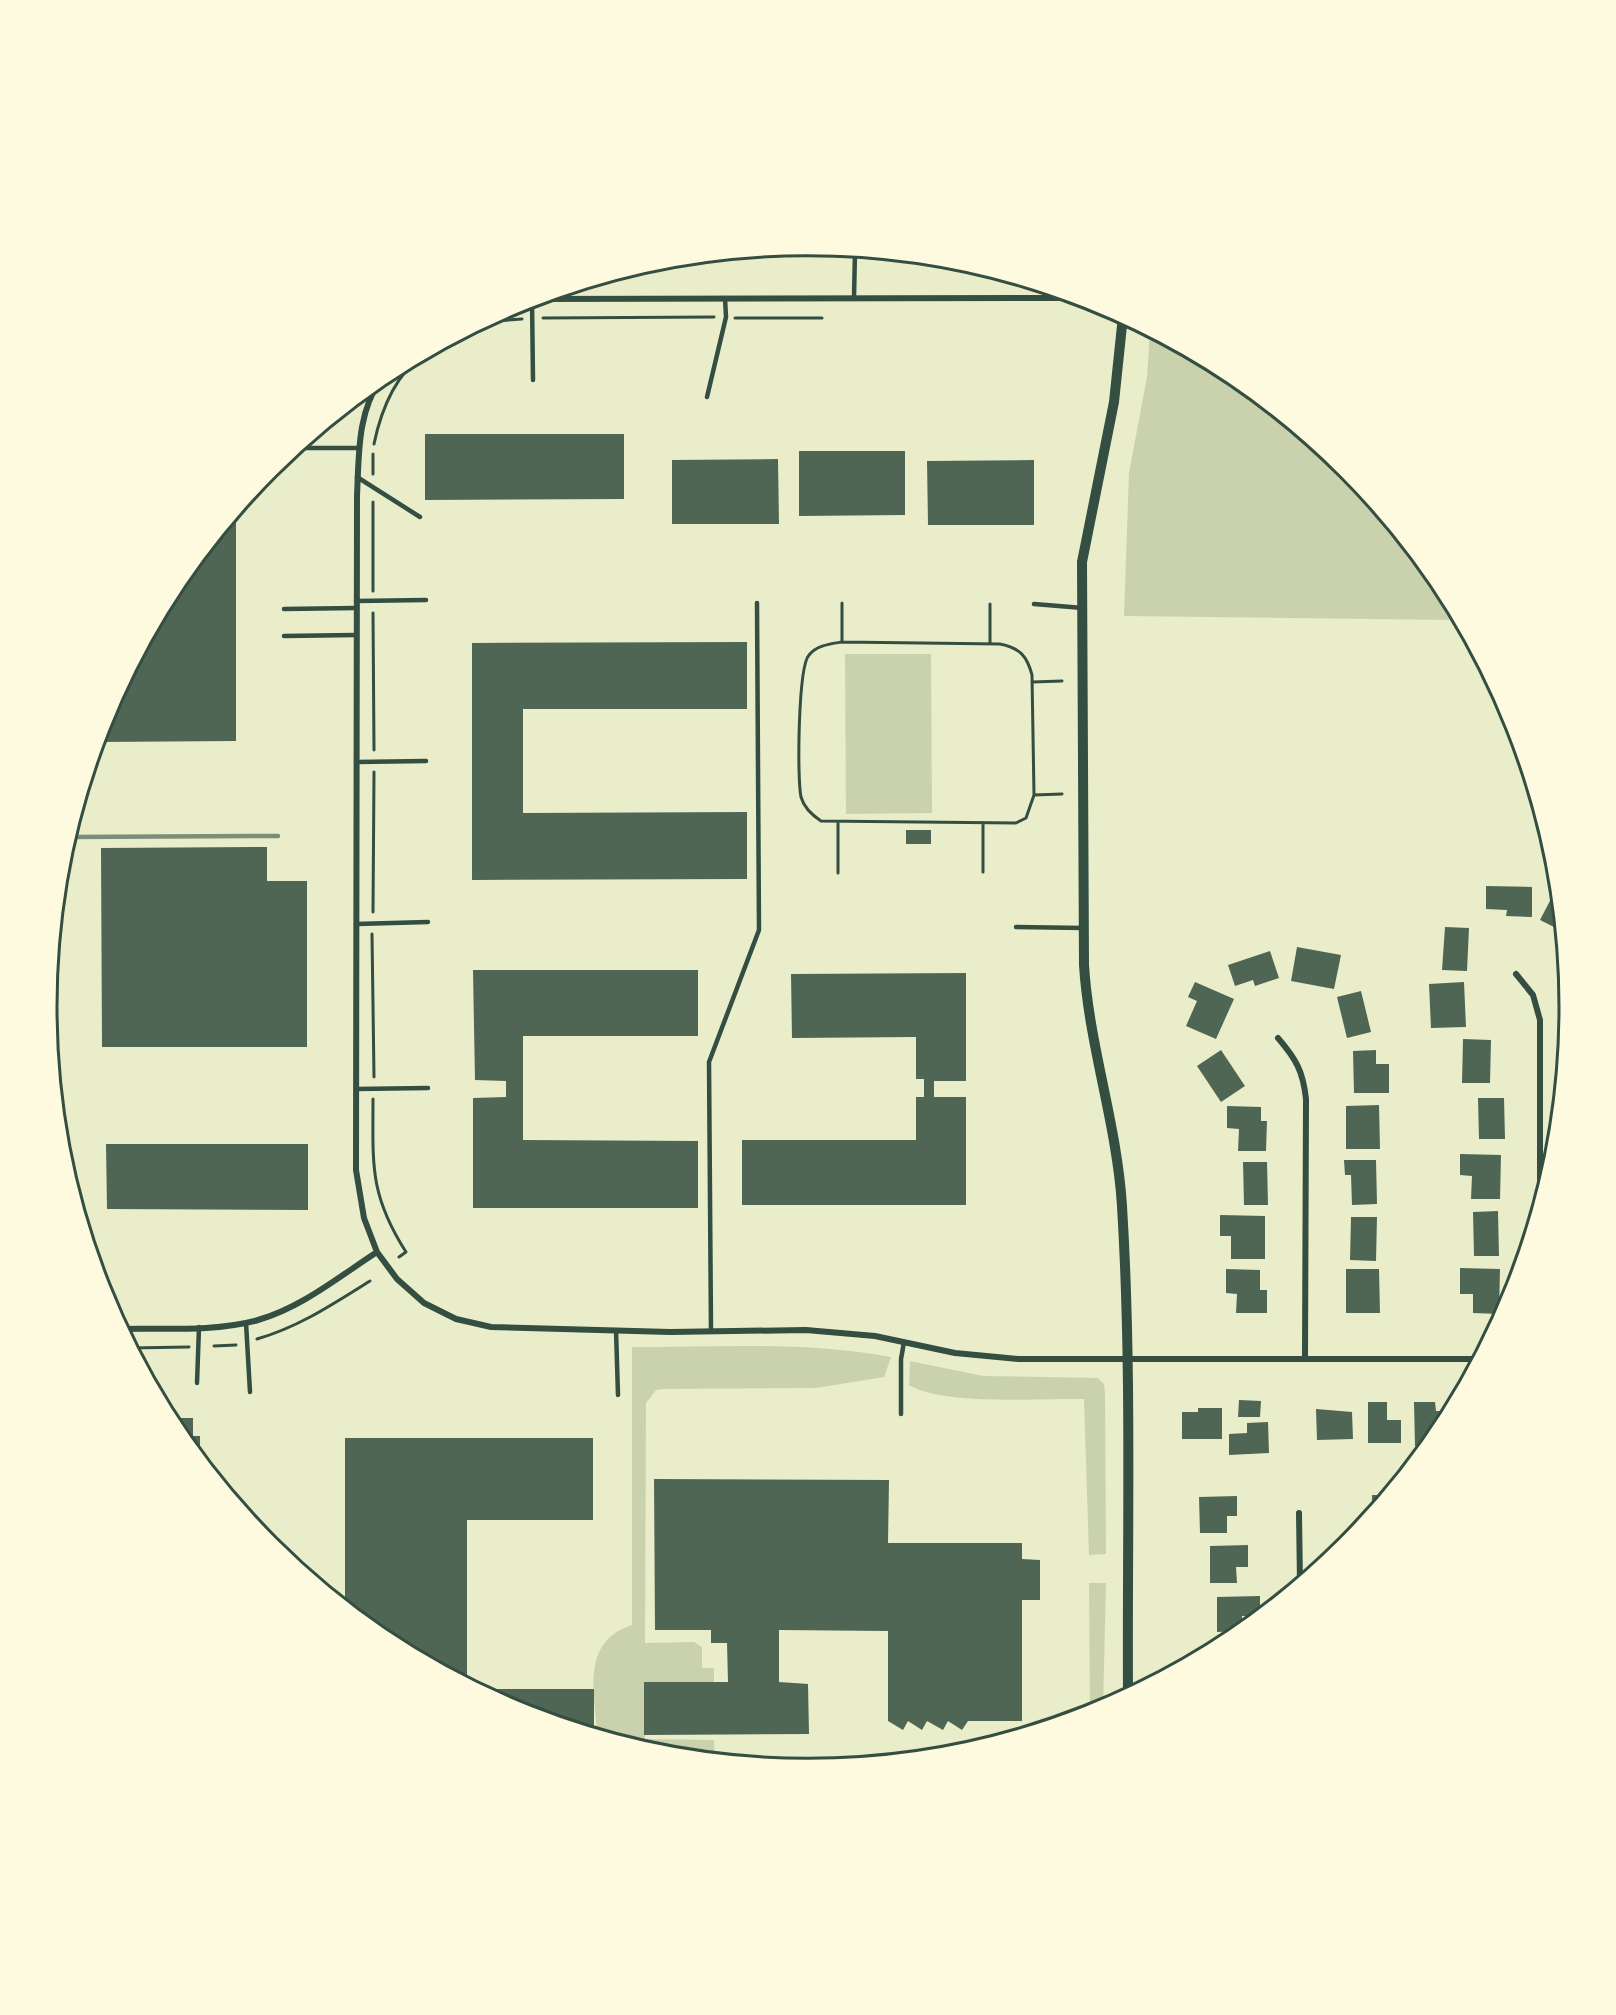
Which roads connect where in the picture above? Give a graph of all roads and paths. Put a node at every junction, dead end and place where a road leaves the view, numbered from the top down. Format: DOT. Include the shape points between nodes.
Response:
graph roads {
  1 [pos="855,258"];
  2 [pos="725,298"];
  3 [pos="854,298"];
  4 [pos="1054,298"];
  5 [pos="560,299"];
  6 [pos="533,309"];
  7 [pos="726,317"];
  8 [pos="822,318"];
  9 [pos="533,319"];
  10 [pos="506,321"];
  11 [pos="1122,326"];
  12 [pos="404,375"];
  13 [pos="533,380"];
  14 [pos="708,397"];
  15 [pos="371,399"];
  16 [pos="308,448"];
  17 [pos="359,448"];
  18 [pos="357,477"];
  19 [pos="373,486"];
  20 [pos="420,517"];
  21 [pos="373,600"];
  22 [pos="426,600"];
  23 [pos="756,603"];
  24 [pos="842,603"];
  25 [pos="356,604"];
  26 [pos="990,604"];
  27 [pos="1034,604"];
  28 [pos="1083,608"];
  29 [pos="284,609"];
  30 [pos="356,635"];
  31 [pos="284,636"];
  32 [pos="842,642"];
  33 [pos="990,644"];
  34 [pos="1062,681"];
  35 [pos="1032,682"];
  36 [pos="426,761"];
  37 [pos="356,762"];
  38 [pos="374,762"];
  39 [pos="1062,794"];
  40 [pos="1034,795"];
  41 [pos="838,823"];
  42 [pos="983,824"];
  43 [pos="983,872"];
  44 [pos="838,873"];
  45 [pos="428,922"];
  46 [pos="373,923"];
  47 [pos="356,924"];
  48 [pos="1016,927"];
  49 [pos="1084,928"];
  50 [pos="1516,974"];
  51 [pos="1278,1038"];
  52 [pos="428,1088"];
  53 [pos="356,1089"];
  54 [pos="374,1089"];
  55 [pos="1540,1174"];
  56 [pos="377,1252"];
  57 [pos="399,1257"];
  58 [pos="369,1281"];
  59 [pos="246,1323"];
  60 [pos="200,1327"];
  61 [pos="129,1329"];
  62 [pos="616,1330"];
  63 [pos="711,1331"];
  64 [pos="249,1342"];
  65 [pos="904,1342"];
  66 [pos="190,1347"];
  67 [pos="214,1347"];
  68 [pos="138,1348"];
  69 [pos="1305,1358"];
  70 [pos="1127,1359"];
  71 [pos="1471,1359"];
  72 [pos="197,1383"];
  73 [pos="250,1392"];
  74 [pos="618,1395"];
  75 [pos="901,1414"];
  76 [pos="1299,1513"];
  77 [pos="1300,1575"];
  78 [pos="1128,1686"];
  1 -- 3 [label="lane"];
  2 -- 3 [label="street"];
  2 -- 5 [label="street"];
  2 -- 7 [label="lane"];
  3 -- 4 [label="street"];
  6 -- 9 [label="lane"];
  7 -- 8 [label="path"];
  7 -- 9 [label="path"];
  7 -- 14 [label="lane"];
  9 -- 10 [label="path"];
  9 -- 13 [label="lane"];
  11 -- 28 [label="street" via="1114,402 1082,562"];
  12 -- 19 [label="path" via="382,413 373,448"];
  15 -- 17 [label="street"];
  16 -- 17 [label="lane"];
  17 -- 18 [label="street"];
  18 -- 19 [label="lane"];
  18 -- 25 [label="street"];
  19 -- 20 [label="lane"];
  19 -- 21 [label="path"];
  21 -- 22 [label="lane"];
  21 -- 25 [label="lane"];
  21 -- 38 [label="path"];
  23 -- 63 [label="lane" via="759,930 709,1062"];
  24 -- 32 [label="path"];
  25 -- 29 [label="lane"];
  25 -- 30 [label="street"];
  26 -- 33 [label="path"];
  27 -- 28 [label="lane"];
  28 -- 49 [label="street"];
  30 -- 31 [label="lane"];
  30 -- 37 [label="street"];
  32 -- 33 [label="path"];
  32 -- 41 [label="path" via="823,645 808,655 800,682 801,795 810,814 821,821"];
  33 -- 35 [label="path" via="1012,646 1022,653 1028,659"];
  34 -- 35 [label="path"];
  35 -- 40 [label="path"];
  36 -- 38 [label="lane"];
  37 -- 38 [label="lane"];
  37 -- 47 [label="street"];
  38 -- 46 [label="path"];
  39 -- 40 [label="path"];
  40 -- 42 [label="path" via="1026,818 1016,823"];
  41 -- 42 [label="path"];
  41 -- 44 [label="path"];
  42 -- 43 [label="path"];
  45 -- 46 [label="lane"];
  46 -- 47 [label="lane"];
  46 -- 54 [label="path"];
  47 -- 53 [label="street"];
  48 -- 49 [label="lane"];
  49 -- 70 [label="street" via="1086,998 1119,1171"];
  50 -- 55 [label="street" via="1533,995 1540,1020"];
  51 -- 69 [label="street" via="1303,1075 1306,1099"];
  52 -- 54 [label="lane"];
  53 -- 54 [label="lane"];
  53 -- 56 [label="street" via="356,1170 364,1218"];
  54 -- 57 [label="path" via="375,1184 385,1218 405,1252"];
  56 -- 59 [label="street" via="278,1313"];
  56 -- 62 [label="street" via="397,1279 424,1303 456,1319 491,1327"];
  58 -- 64 [label="path" via="284,1332"];
  59 -- 60 [label="street"];
  59 -- 64 [label="lane"];
  60 -- 61 [label="street"];
  60 -- 72 [label="lane"];
  62 -- 63 [label="street"];
  62 -- 74 [label="lane"];
  63 -- 65 [label="street" via="806,1330"];
  64 -- 67 [label="path"];
  64 -- 73 [label="lane"];
  65 -- 70 [label="street" via="955,1353 1019,1359"];
  65 -- 75 [label="lane"];
  66 -- 68 [label="path"];
  69 -- 70 [label="street"];
  69 -- 71 [label="street"];
  70 -- 78 [label="street"];
  76 -- 77 [label="street"];
}
